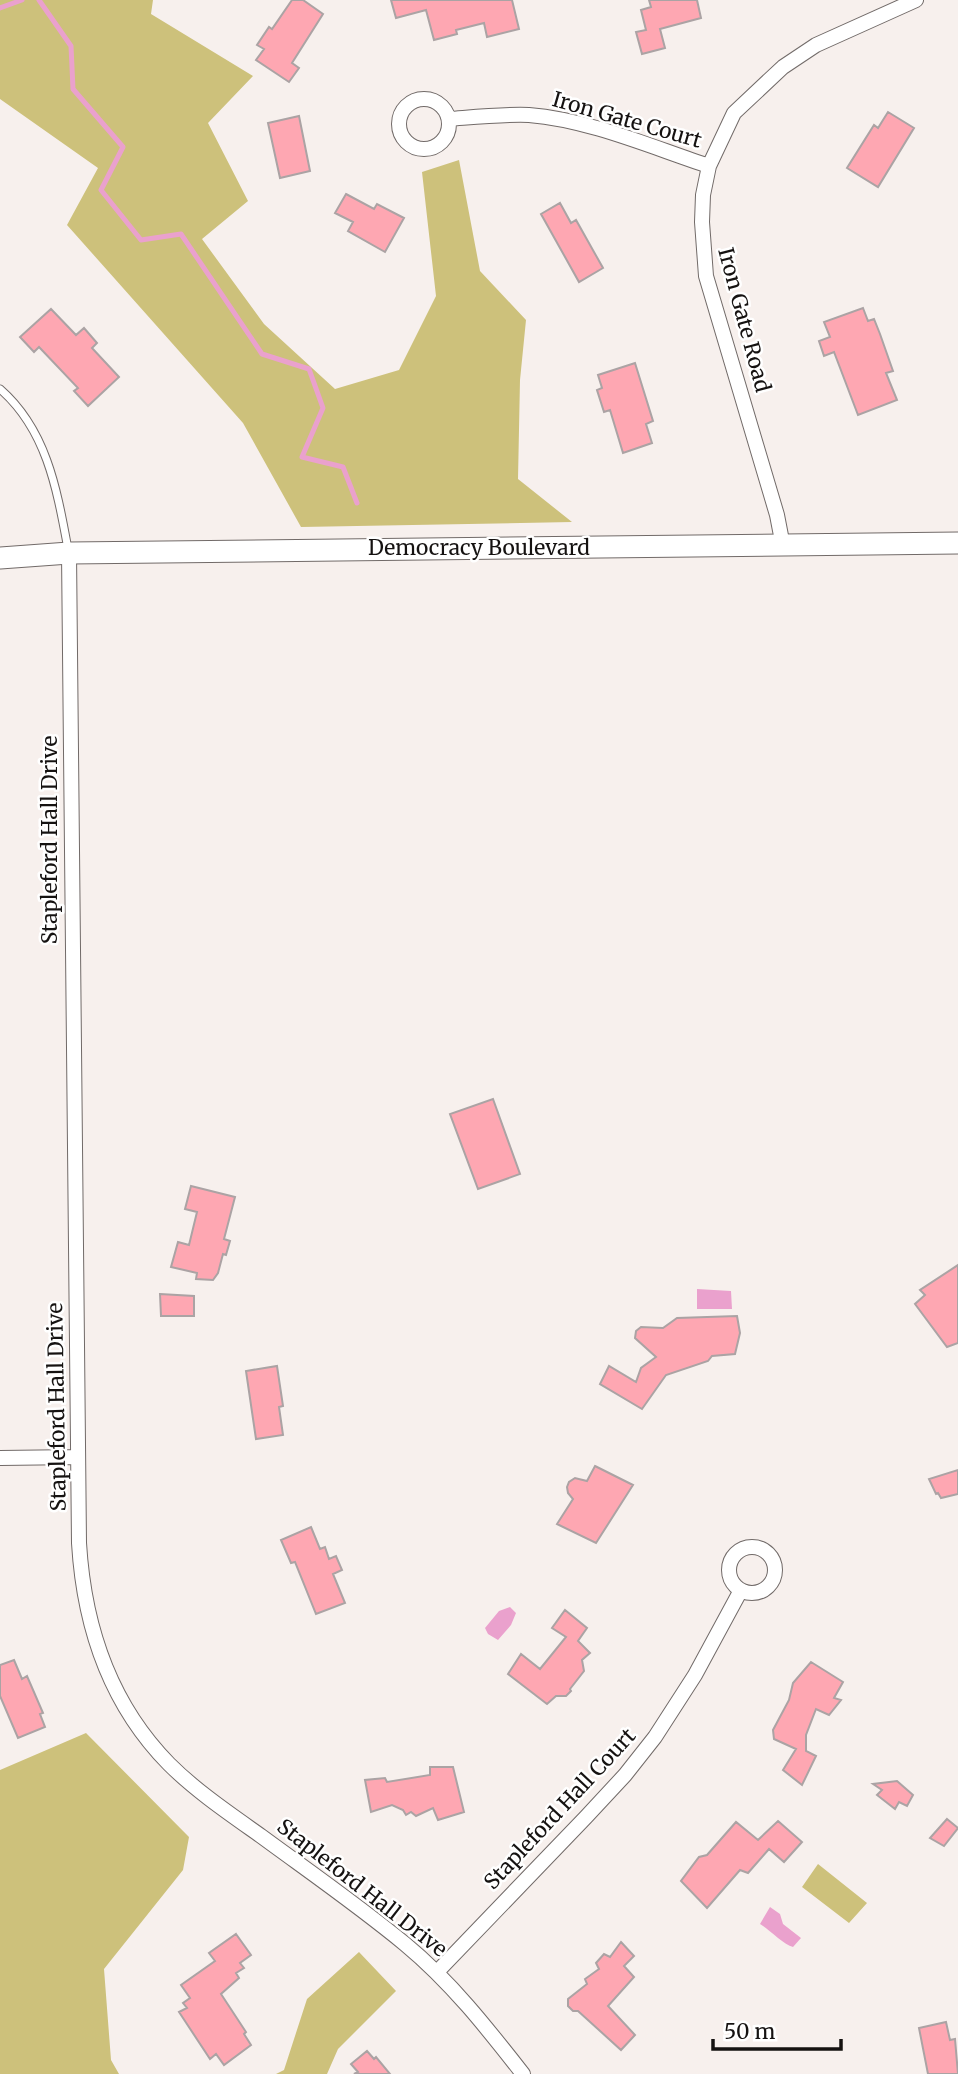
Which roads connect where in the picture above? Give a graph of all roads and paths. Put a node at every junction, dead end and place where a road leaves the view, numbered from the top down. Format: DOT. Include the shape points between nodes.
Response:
graph roads {
  1 [pos="916,0"];
  2 [pos="449,119"];
  3 [pos="709,166"];
  4 [pos="0,389"];
  5 [pos="958,543"];
  6 [pos="783,546"];
  7 [pos="69,553"];
  8 [pos="0,558"];
  9 [pos="78,1457"];
  10 [pos="0,1458"];
  11 [pos="741,1590"];
  12 [pos="436,1972"];
  13 [pos="523,2074"];
  1 -- 3 [label="street, Iron Gate Road" via="816,45 783,67 734,113"];
  2 -- 3 [label="street, Iron Gate Court" via="506,115 559,119"];
  3 -- 6 [label="street, Iron Gate Road" via="702,222 706,276"];
  4 -- 7 [label="lane" via="17,404 42,446 55,483"];
  5 -- 6 [label="main road, Democracy Boulevard"];
  6 -- 7 [label="main road, Democracy Boulevard"];
  7 -- 8 [label="main road, Democracy Boulevard"];
  7 -- 9 [label="street, Stapleford Hall Drive"];
  9 -- 10 [label="street"];
  9 -- 12 [label="street, Stapleford Hall Drive" via="85,1601 105,1667 141,1730 169,1764 221,1807 363,1911"];
  11 -- 12 [label="street, Stapleford Hall Court" via="655,1737 594,1808"];
  12 -- 13 [label="street, Stapleford Hall Drive"];
}
